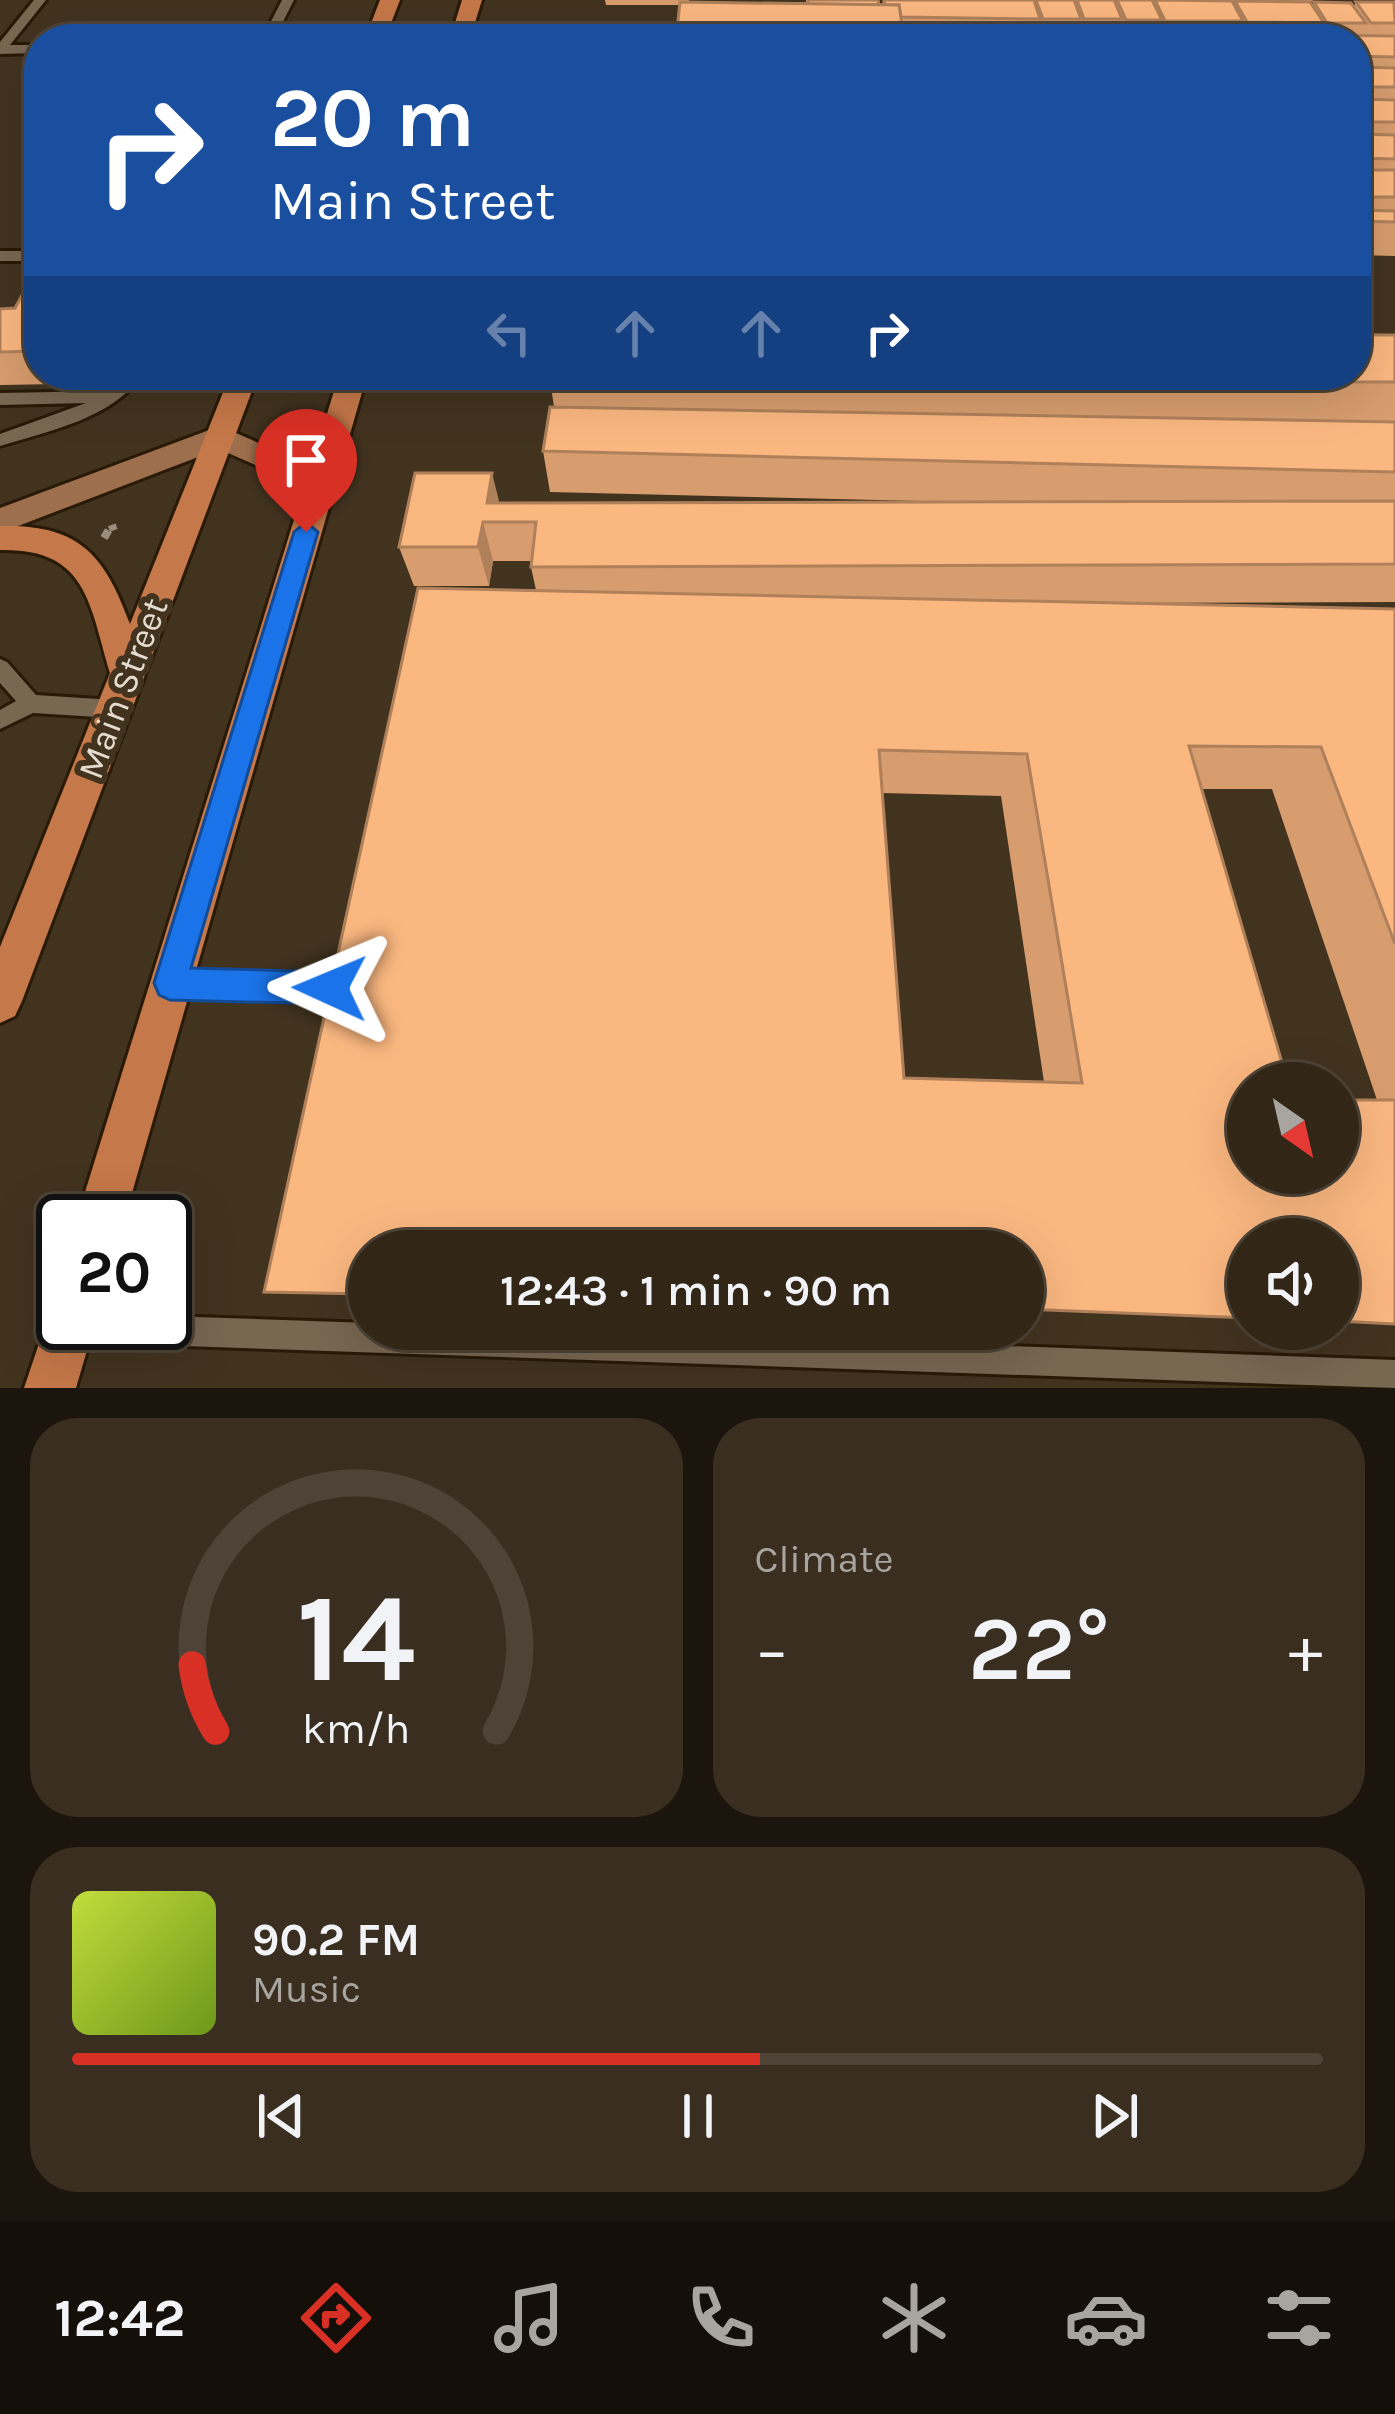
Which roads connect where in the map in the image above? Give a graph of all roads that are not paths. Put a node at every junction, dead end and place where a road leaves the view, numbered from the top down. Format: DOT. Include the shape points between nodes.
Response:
graph roads {
  1 [pos="40,0"];
  2 [pos="0,49"];
  3 [pos="121,390"];
  4 [pos="238,390"];
  5 [pos="349,390"];
  6 [pos="110,397"];
  7 [pos="0,399"];
  8 [pos="220,437"];
  9 [pos="0,440"];
  10 [pos="321,483"];
  11 [pos="0,521"];
  12 [pos="0,538"];
  13 [pos="0,668"];
  14 [pos="128,674"];
  15 [pos="32,704"];
  16 [pos="114,709"];
  17 [pos="0,719"];
  18 [pos="12,941"];
  19 [pos="170,983"];
  20 [pos="330,988"];
  21 [pos="0,1001"];
  22 [pos="108,1194"];
  23 [pos="192,1330"];
  24 [pos="61,1350"];
  25 [pos="1395,1376"];
  26 [pos="50,1388"];
  1 -- 2 [label="lane"];
  3 -- 6 [label="lane"];
  4 -- 8 [label="main road, Main Street"];
  5 -- 10 [label="main road"];
  6 -- 7 [label="lane"];
  6 -- 9 [label="lane"];
  8 -- 10 [label="street"];
  8 -- 11 [label="street"];
  8 -- 14 [label="main road, Main Street"];
  10 -- 19 [label="main road"];
  12 -- 14 [label="main road" via="33,533 92,568"];
  13 -- 15 [label="lane"];
  14 -- 16 [label="main road, Main Street"];
  15 -- 16 [label="lane"];
  15 -- 17 [label="lane"];
  16 -- 18 [label="main road, Main Street"];
  18 -- 21 [label="main road, Main Street"];
  19 -- 20 [label="lane"];
  19 -- 22 [label="main road"];
  23 -- 25 [label="lane"];
  24 -- 26 [label="main road"];
}
